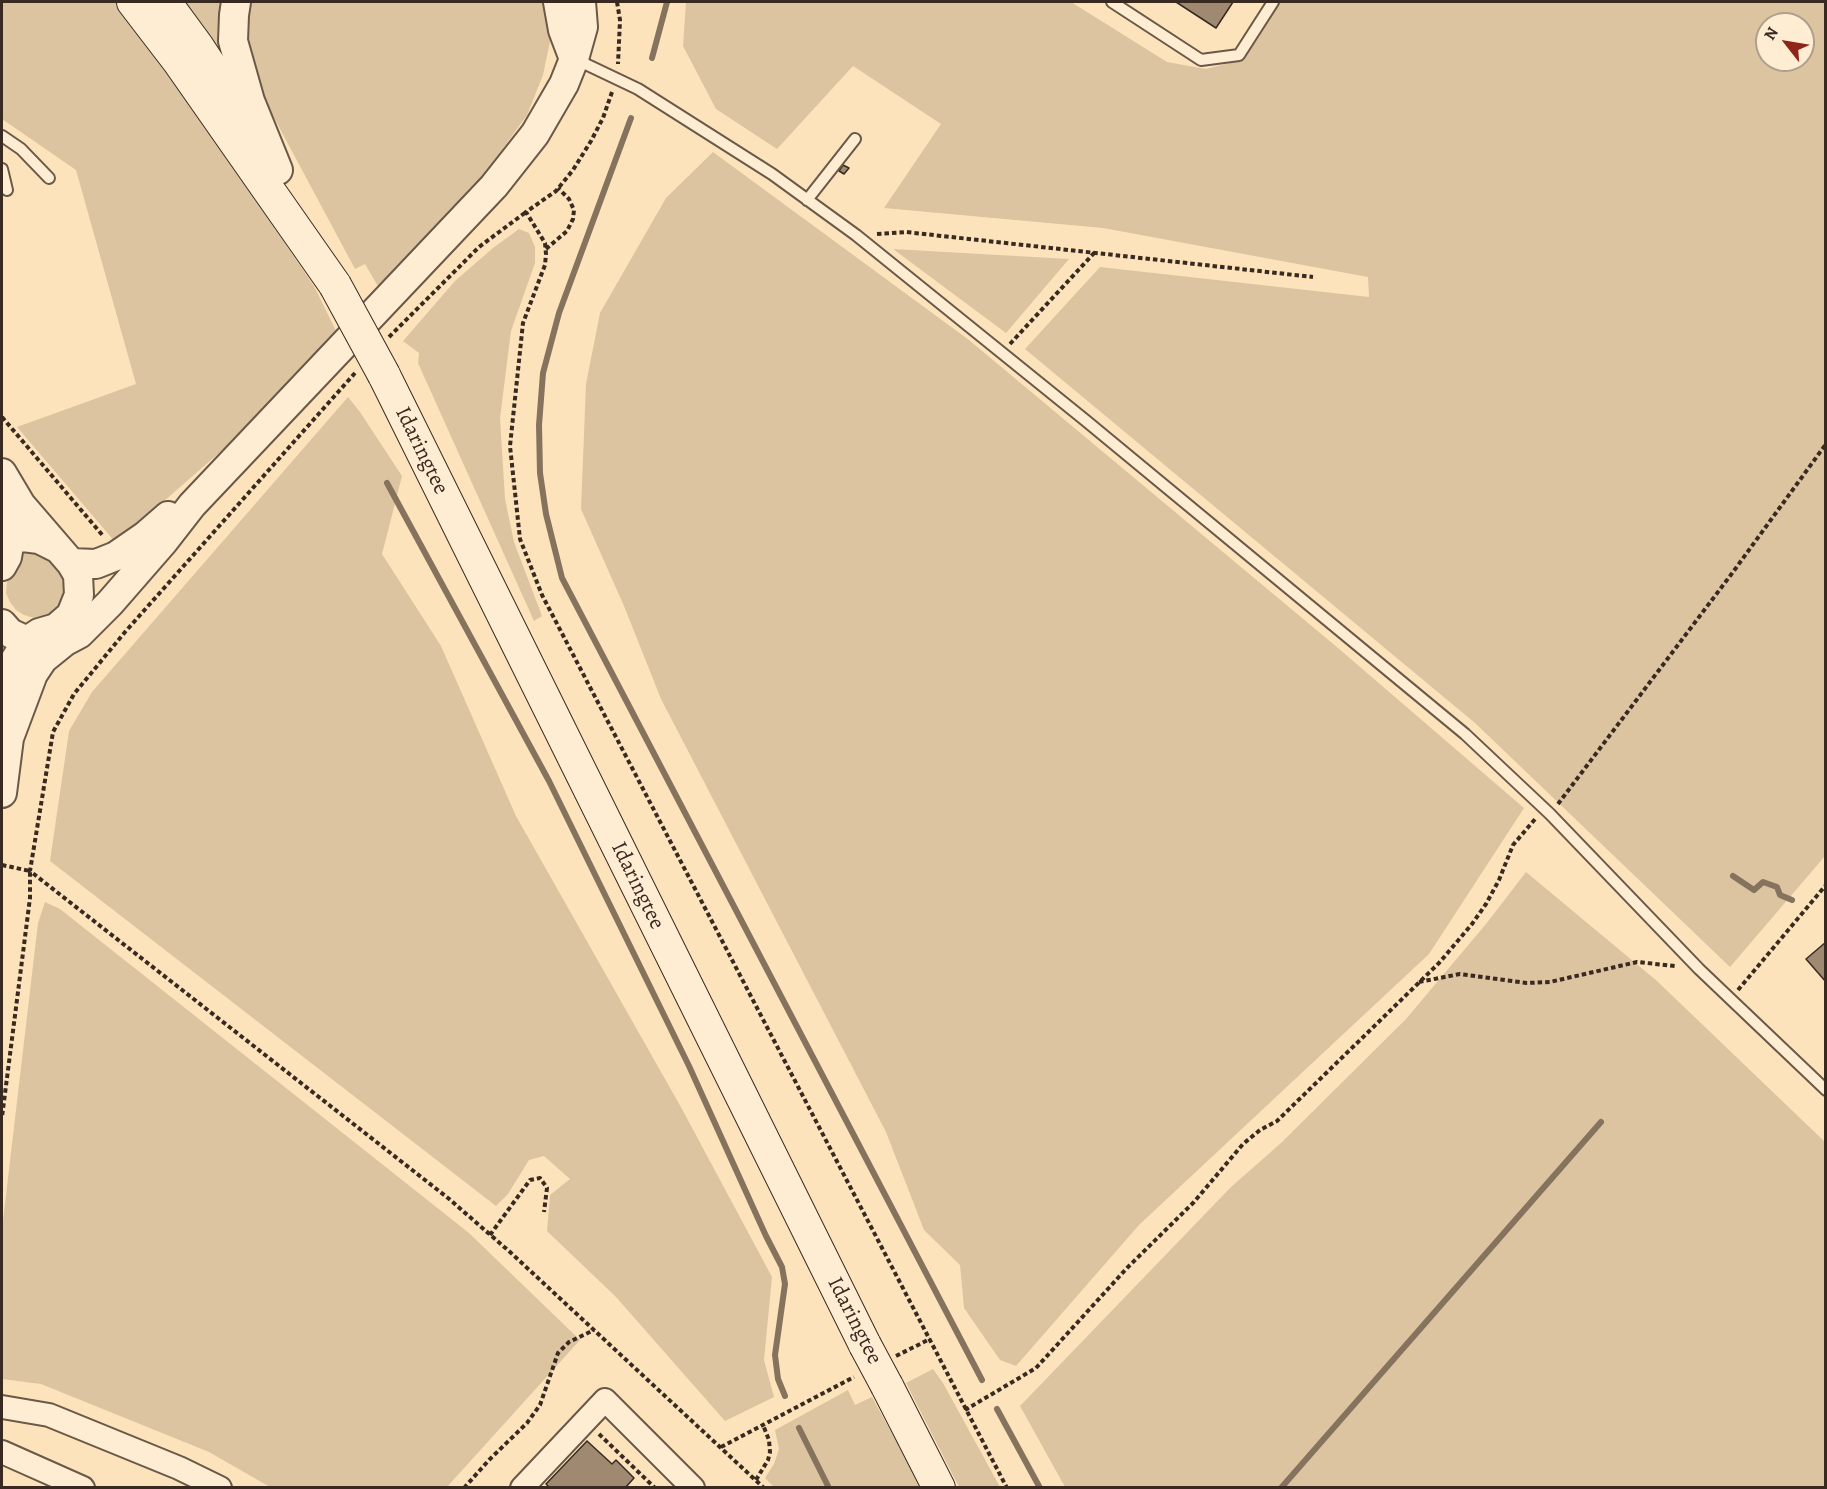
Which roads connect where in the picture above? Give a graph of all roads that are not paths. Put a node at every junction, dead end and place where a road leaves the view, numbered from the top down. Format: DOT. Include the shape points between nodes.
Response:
graph roads {
  1 [pos="133,2"];
  2 [pos="165,2"];
  3 [pos="236,2"];
  4 [pos="558,2"];
  5 [pos="581,2"];
  6 [pos="1112,2"];
  7 [pos="1273,2"];
  8 [pos="574,59"];
  9 [pos="2,136"];
  10 [pos="855,139"];
  11 [pos="2,169"];
  12 [pos="278,170"];
  13 [pos="49,178"];
  14 [pos="7,190"];
  15 [pos="807,200"];
  16 [pos="335,285"];
  17 [pos="2,473"];
  18 [pos="192,505"];
  19 [pos="4,533"];
  20 [pos="64,555"];
  21 [pos="2,566"];
  22 [pos="2,624"];
  23 [pos="27,641"];
  24 [pos="64,642"];
  25 [pos="9,738"];
  26 [pos="2,793"];
  27 [pos="1826,1090"];
  28 [pos="2,1407"];
  29 [pos="2,1452"];
  30 [pos="83,1488"];
  31 [pos="220,1488"];
  32 [pos="522,1488"];
  33 [pos="693,1488"];
  34 [pos="939,1488"];
  1 -- 16 [label="main road, Idaringtee"];
  2 -- 12 [label="main road, Idaringtee"];
  3 -- 12 [label="street" via="233,41 250,101"];
  4 -- 8 [label="street"];
  5 -- 8 [label="street" via="583,27"];
  6 -- 7 [label="lane" via="1201,60 1239,55"];
  8 -- 15 [label="lane" via="638,89"];
  8 -- 18 [label="street" via="536,134 494,186"];
  9 -- 13 [label="lane"];
  10 -- 15 [label="lane"];
  11 -- 14 [label="lane"];
  12 -- 16 [label="main road, Idaringtee"];
  15 -- 27 [label="lane" via="1002,352 1465,734 1547,811 1730,1000"];
  16 -- 34 [label="main road, Idaringtee, bridge" via="371,373 880,1364"];
  17 -- 20 [label="street" via="21,505"];
  18 -- 20 [label="street" via="173,512 116,556 96,564"];
  18 -- 24 [label="street" via="110,603 79,634"];
  19 -- 20 [label="street" via="39,539"];
  19 -- 21 [label="street" via="7,556"];
  20 -- 23 [label="street" via="78,575 79,595 71,615 56,628"];
  22 -- 23 [label="street"];
  23 -- 24 [label="street"];
  23 -- 25 [label="street" via="15,660"];
  24 -- 25 [label="street" via="43,659 33,674"];
  25 -- 26 [label="street"];
  28 -- 31 [label="street" via="49,1415"];
  29 -- 30 [label="street"];
  32 -- 33 [label="street" via="604,1400"];
}
